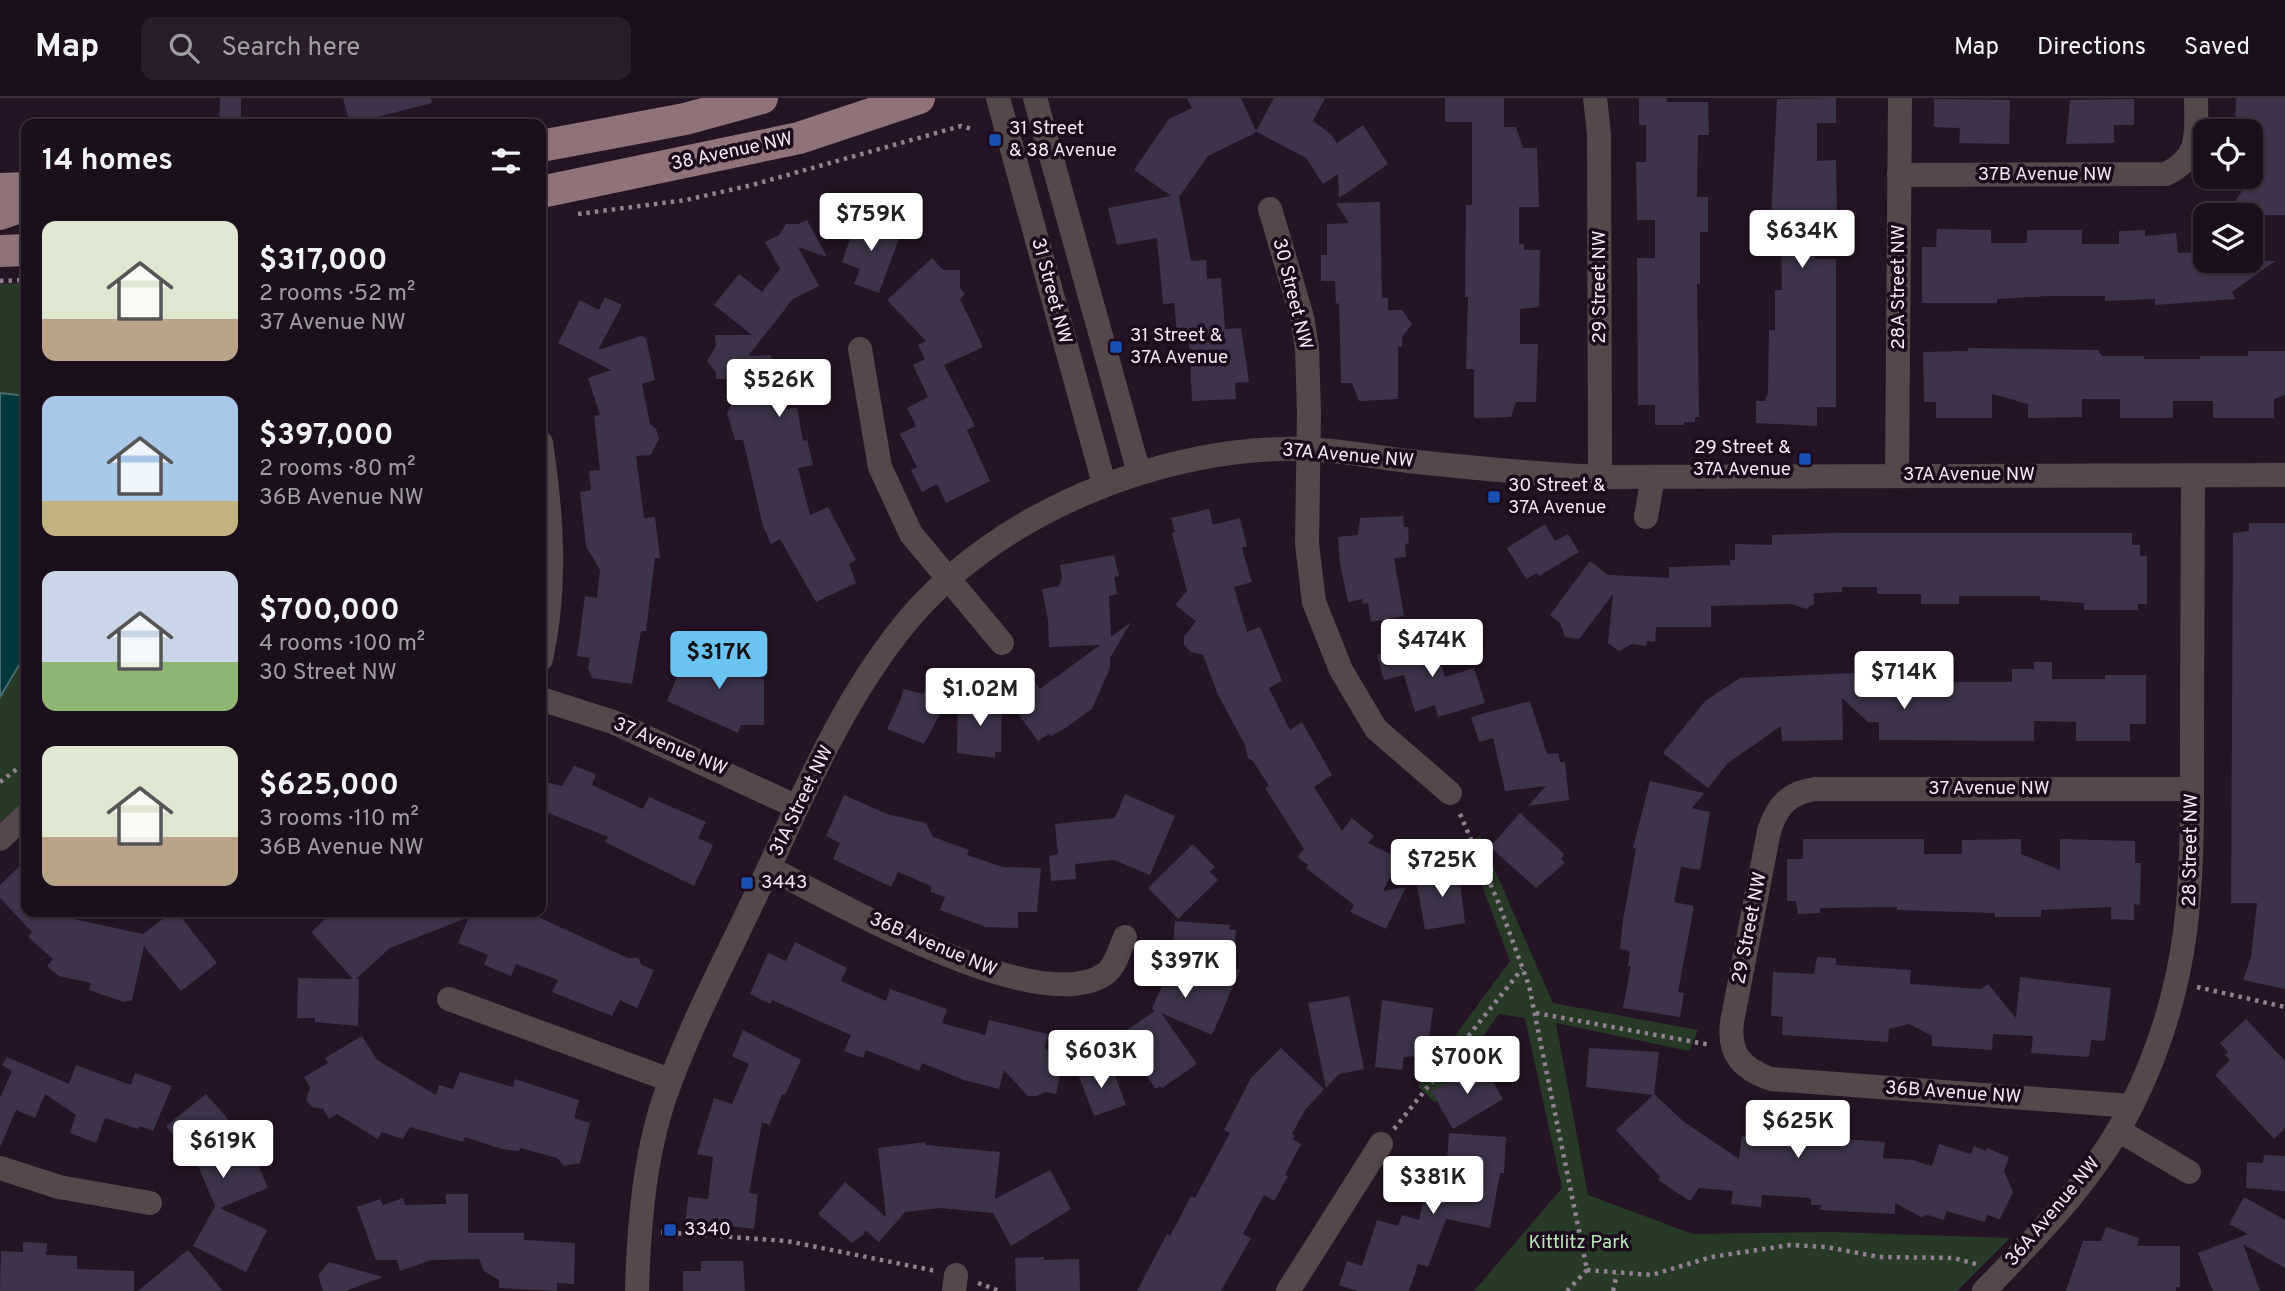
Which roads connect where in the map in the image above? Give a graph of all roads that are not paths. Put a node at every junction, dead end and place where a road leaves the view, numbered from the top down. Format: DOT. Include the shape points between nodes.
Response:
graph roads {
  1 [pos="762,98"];
  2 [pos="919,98"];
  3 [pos="998,98"];
  4 [pos="1035,98"];
  5 [pos="1595,98"];
  6 [pos="1900,98"];
  7 [pos="2196,98"];
  8 [pos="546,145"];
  9 [pos="1899,175"];
  10 [pos="21,188"];
  11 [pos="0,189"];
  12 [pos="546,191"];
  13 [pos="21,207"];
  14 [pos="1270,209"];
  15 [pos="0,214"];
  16 [pos="21,250"];
  17 [pos="0,251"];
  18 [pos="860,349"];
  19 [pos="1308,449"];
  20 [pos="1139,473"];
  21 [pos="1897,475"];
  22 [pos="2193,475"];
  23 [pos="2285,475"];
  24 [pos="546,477"];
  25 [pos="1600,477"];
  26 [pos="1653,477"];
  27 [pos="1104,484"];
  28 [pos="1646,517"];
  29 [pos="948,581"];
  30 [pos="546,632"];
  31 [pos="1002,643"];
  32 [pos="546,701"];
  33 [pos="2192,789"];
  34 [pos="1450,793"];
  35 [pos="1787,798"];
  36 [pos="795,806"];
  37 [pos="21,820"];
  38 [pos="0,839"];
  39 [pos="769,868"];
  40 [pos="1125,937"];
  41 [pos="449,999"];
  42 [pos="1735,1055"];
  43 [pos="670,1080"];
  44 [pos="2131,1107"];
  45 [pos="2118,1130"];
  46 [pos="1381,1144"];
  47 [pos="0,1168"];
  48 [pos="2189,1172"];
  49 [pos="150,1203"];
  50 [pos="637,1291"];
  51 [pos="1288,1291"];
  52 [pos="1984,1291"];
  1 -- 8 [label="main road" via="685,119"];
  2 -- 12 [label="main road, 38 Avenue NW" via="799,138"];
  3 -- 27 [label="street, 31 Street NW"];
  4 -- 20 [label="street, 31 Street NW"];
  5 -- 25 [label="street, 29 Street NW" via="1599,134"];
  6 -- 9 [label="street, 28A Street NW"];
  7 -- 9 [label="street, 37B Avenue NW" via="2195,144 2186,162 2166,174"];
  9 -- 21 [label="street, 28A Street NW"];
  10 -- 11 [label="main road"];
  13 -- 15 [label="main road"];
  14 -- 19 [label="street, 30 Street NW" via="1305,331"];
  16 -- 17 [label="main road"];
  18 -- 29 [label="street" via="880,467 911,534"];
  19 -- 20 [label="street, 37A Avenue NW" via="1219,454"];
  19 -- 25 [label="street, 37A Avenue NW"];
  19 -- 34 [label="street, 30 Street NW" via="1308,567 1314,602 1329,643 1376,729"];
  20 -- 27 [label="street, 37A Avenue NW"];
  21 -- 22 [label="street, 37A Avenue NW"];
  21 -- 26 [label="street, 37A Avenue NW"];
  22 -- 23 [label="street, 37A Avenue NW"];
  22 -- 33 [label="street, 28 Street NW"];
  24 -- 30 [label="street" via="553,572"];
  25 -- 26 [label="street, 37A Avenue NW"];
  26 -- 28 [label="street"];
  27 -- 29 [label="street, 37A Avenue NW" via="1004,537"];
  29 -- 31 [label="street"];
  29 -- 36 [label="street, 31A Street NW" via="906,622 871,670"];
  32 -- 36 [label="street, 37 Avenue NW" via="613,722"];
  33 -- 35 [label="street, 37 Avenue NW" via="1816,789"];
  33 -- 44 [label="street, 28 Street NW" via="2190,906 2177,983"];
  35 -- 42 [label="street, 29 Street NW" via="1769,831 1732,1022"];
  36 -- 39 [label="street, 31A Street NW"];
  37 -- 38 [label="street"];
  39 -- 40 [label="street, 36B Avenue NW" via="974,967 1050,984 1086,983 1107,973"];
  39 -- 43 [label="street, 31A Street NW"];
  41 -- 43 [label="street"];
  42 -- 44 [label="street, 36B Avenue NW" via="1757,1074 1771,1079"];
  43 -- 50 [label="street, 31A Street NW" via="654,1136 640,1230"];
  44 -- 45 [label="street, 28 Street NW"];
  45 -- 48 [label="street"];
  45 -- 52 [label="street, 36A Avenue NW" via="2072,1196"];
  46 -- 51 [label="street"];
  47 -- 49 [label="street" via="59,1187"];
}
